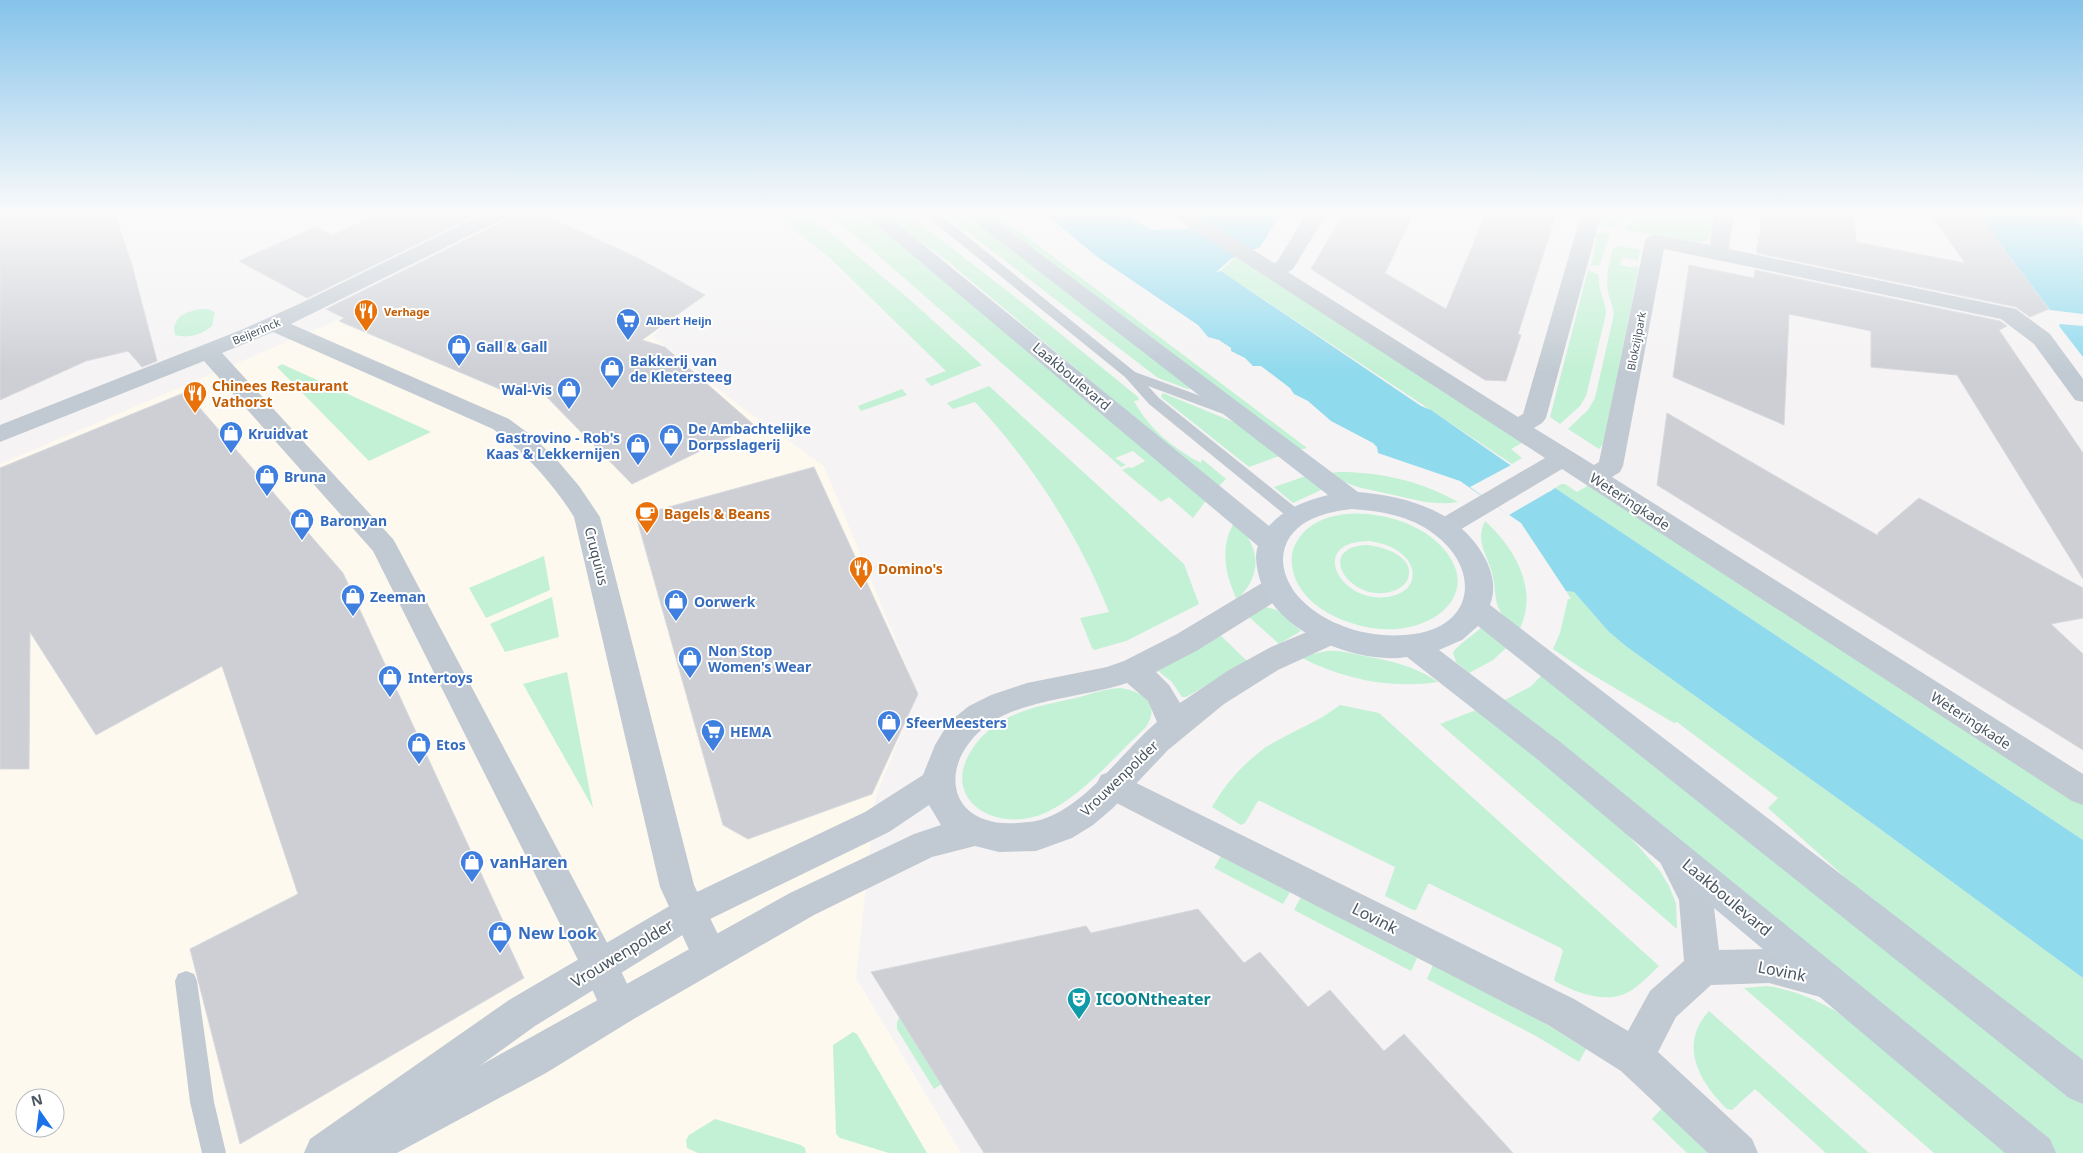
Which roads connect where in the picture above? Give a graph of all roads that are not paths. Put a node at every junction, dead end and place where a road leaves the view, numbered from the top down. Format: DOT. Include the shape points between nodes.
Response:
graph roads {
  1 [pos="394,265"];
  2 [pos="935,265"];
  3 [pos="995,265"];
  4 [pos="1042,265"];
  5 [pos="1262,265"];
  6 [pos="1285,265"];
  7 [pos="1577,265"];
  8 [pos="1650,265"];
  9 [pos="1770,265"];
  10 [pos="1271,271"];
  11 [pos="275,323"];
  12 [pos="208,351"];
  13 [pos="1130,374"];
  14 [pos="2083,395"];
  15 [pos="1242,416"];
  16 [pos="1516,428"];
  17 [pos="0,434"];
  18 [pos="1563,458"];
  19 [pos="1593,478"];
  20 [pos="1352,500"];
  21 [pos="1295,515"];
  22 [pos="1444,528"];
  23 [pos="1272,543"];
  24 [pos="1277,587"];
  25 [pos="1476,608"];
  26 [pos="1331,633"];
  27 [pos="1413,646"];
  28 [pos="1131,670"];
  29 [pos="1174,725"];
  30 [pos="938,783"];
  31 [pos="1112,785"];
  32 [pos="2083,791"];
  33 [pos="974,832"];
  34 [pos="1670,850"];
  35 [pos="690,912"];
  36 [pos="710,955"];
  37 [pos="600,966"];
  38 [pos="1703,968"];
  39 [pos="186,981"];
  40 [pos="1830,982"];
  41 [pos="619,1007"];
  42 [pos="1635,1057"];
  43 [pos="2083,1084"];
  44 [pos="214,1153"];
  45 [pos="324,1153"];
  46 [pos="356,1153"];
  47 [pos="1738,1153"];
  48 [pos="2036,1153"];
  1 -- 11 [label="street, Beijerinck"];
  2 -- 23 [label="main road, Laakboulevard"];
  3 -- 13 [label="lane"];
  4 -- 15 [label="main road"];
  5 -- 10 [label="street, Weteringkade"];
  6 -- 10 [label="street"];
  7 -- 16 [label="street" via="1534,418"];
  8 -- 19 [label="street, Blokzijlpark" via="1611,466"];
  9 -- 14 [label="street" via="2008,314 2042,339"];
  10 -- 16 [label="street, Weteringkade"];
  11 -- 12 [label="street, Beijerinck"];
  11 -- 35 [label="street, Cruquius" via="501,424 516,434 576,498 587,517 677,887"];
  12 -- 17 [label="street, Beijerinck"];
  12 -- 37 [label="street" via="384,546"];
  13 -- 15 [label="lane"];
  13 -- 21 [label="lane" via="1154,401"];
  15 -- 20 [label="main road"];
  16 -- 18 [label="street, Weteringkade"];
  18 -- 19 [label="street, Weteringkade"];
  18 -- 22 [label="street"];
  19 -- 32 [label="street, Weteringkade"];
  20 -- 21 [label="main road" via="1322,503"];
  20 -- 22 [label="main road" via="1374,501 1413,511"];
  21 -- 23 [label="main road"];
  22 -- 25 [label="main road" via="1462,544 1474,562 1480,579"];
  23 -- 24 [label="main road" via="1270,559"];
  24 -- 26 [label="main road" via="1297,612"];
  24 -- 28 [label="street"];
  25 -- 27 [label="main road" via="1457,630 1439,640"];
  25 -- 43 [label="main road"];
  26 -- 27 [label="main road" via="1347,640 1384,647"];
  26 -- 29 [label="street, Vrouwenpolder" via="1280,655 1235,681"];
  27 -- 34 [label="main road, Laakboulevard"];
  28 -- 29 [label="street" via="1158,690"];
  28 -- 30 [label="street" via="994,705 969,721 952,741"];
  29 -- 31 [label="street, Vrouwenpolder"];
  30 -- 33 [label="street, Vrouwenpolder" via="944,805 956,820"];
  30 -- 35 [label="street, Vrouwenpolder" via="877,822"];
  31 -- 33 [label="street, Vrouwenpolder" via="1078,818 1054,832 1025,839 992,838"];
  31 -- 42 [label="street, Lovink" via="1560,1012"];
  33 -- 36 [label="street, Vrouwenpolder" via="926,844 802,904"];
  34 -- 38 [label="street" via="1696,899"];
  34 -- 40 [label="main road, Laakboulevard"];
  35 -- 36 [label="street, Cruquius"];
  35 -- 37 [label="street, Vrouwenpolder"];
  36 -- 41 [label="street, Vrouwenpolder"];
  37 -- 41 [label="street"];
  37 -- 45 [label="street, Vrouwenpolder" via="522,1013"];
  38 -- 40 [label="street, Lovink" via="1769,966"];
  38 -- 42 [label="street" via="1663,1004"];
  39 -- 44 [label="lane" via="202,1102"];
  40 -- 48 [label="main road, Laakboulevard"];
  41 -- 46 [label="street, Vrouwenpolder" via="532,1059"];
  42 -- 47 [label="street, Lovink"];
}
